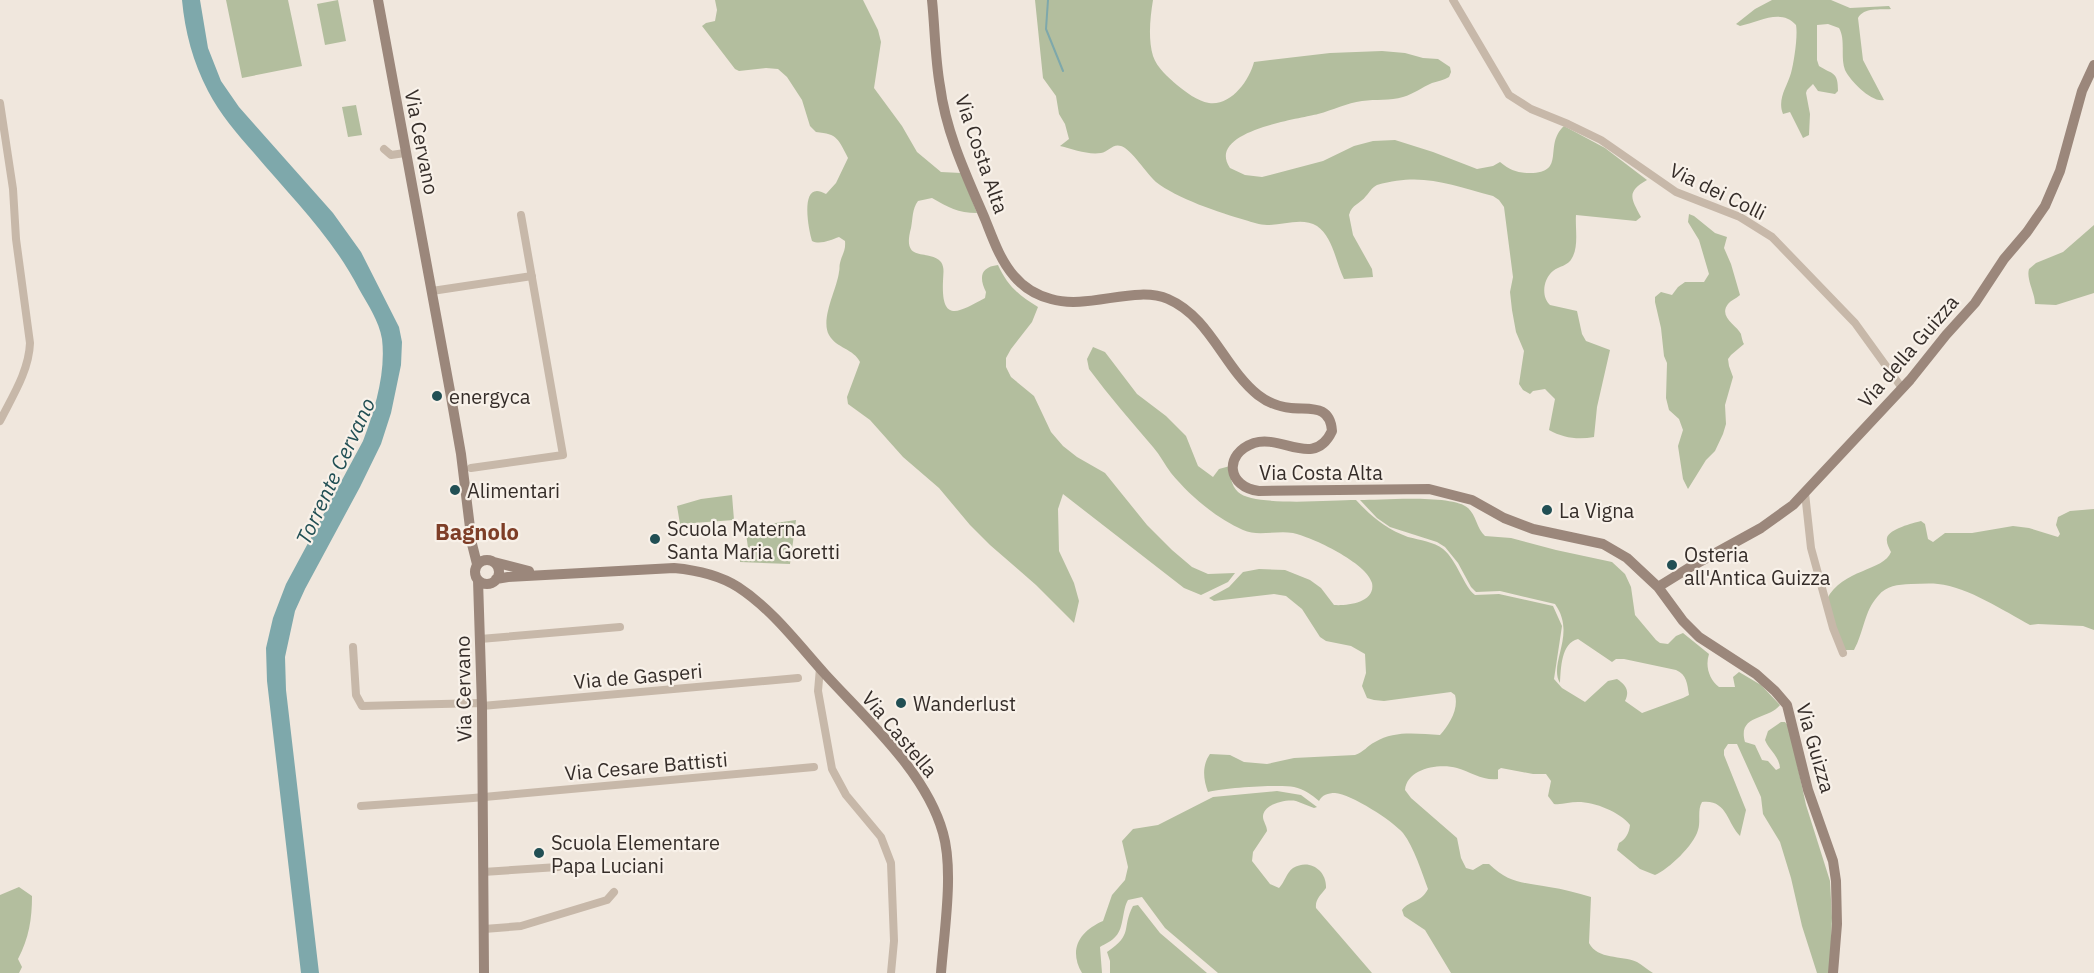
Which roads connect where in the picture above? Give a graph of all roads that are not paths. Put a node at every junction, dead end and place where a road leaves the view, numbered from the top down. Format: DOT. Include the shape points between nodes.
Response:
graph roads {
  1 [pos="378,0"];
  2 [pos="932,0"];
  3 [pos="1453,0"];
  4 [pos="2094,65"];
  5 [pos="0,103"];
  6 [pos="384,149"];
  7 [pos="405,153"];
  8 [pos="521,215"];
  9 [pos="532,276"];
  10 [pos="432,291"];
  11 [pos="1902,388"];
  12 [pos="0,421"];
  13 [pos="471,468"];
  14 [pos="1805,493"];
  15 [pos="471,533"];
  16 [pos="492,562"];
  17 [pos="477,564"];
  18 [pos="553,574"];
  19 [pos="478,580"];
  20 [pos="493,581"];
  21 [pos="1658,587"];
  22 [pos="478,609"];
  23 [pos="620,627"];
  24 [pos="480,639"];
  25 [pos="353,647"];
  26 [pos="1842,653"];
  27 [pos="820,668"];
  28 [pos="798,678"];
  29 [pos="482,705"];
  30 [pos="814,767"];
  31 [pos="482,797"];
  32 [pos="361,806"];
  33 [pos="558,867"];
  34 [pos="483,872"];
  35 [pos="614,892"];
  36 [pos="484,928"];
  37 [pos="484,973"];
  38 [pos="891,973"];
  39 [pos="940,973"];
  40 [pos="1833,973"];
  1 -- 7 [label="main road, Via Cervano"];
  2 -- 21 [label="main road, Via Costa Alta" via="939,85 946,117 963,169 1002,259 1024,286 1040,296 1066,303 1144,295 1167,298 1191,314 1260,396 1277,405 1311,408 1328,416 1332,431 1324,445 1317,448 1258,442 1239,452 1232,468 1240,485 1259,491 1429,489 1450,493 1518,524 1610,548"];
  3 -- 11 [label="street, Via dei Colli" via="1509,94 1531,109 1601,140 1676,192 1740,217 1772,237 1855,323"];
  4 -- 11 [label="main road, Via della Guizza" via="2045,206 1975,303"];
  5 -- 12 [label="street" via="30,353"];
  6 -- 7 [label="street" via="391,155"];
  7 -- 10 [label="main road, Via Cervano"];
  8 -- 9 [label="street"];
  9 -- 10 [label="street"];
  9 -- 13 [label="street" via="563,455"];
  10 -- 15 [label="main road, Via Cervano"];
  11 -- 14 [label="main road, Via della Guizza"];
  14 -- 21 [label="main road, Via della Guizza" via="1761,528"];
  14 -- 26 [label="street" via="1811,548"];
  15 -- 16 [label="main road" via="478,548"];
  15 -- 17 [label="main road, Via Cervano"];
  16 -- 17 [label="main road"];
  16 -- 18 [label="main road"];
  16 -- 20 [label="main road" via="498,568"];
  17 -- 19 [label="main road"];
  18 -- 20 [label="main road"];
  18 -- 27 [label="main road, Via Castella" via="674,567 717,577 762,606"];
  19 -- 20 [label="main road"];
  19 -- 22 [label="main road, Via Cervano"];
  20 -- 22 [label="main road" via="482,592"];
  21 -- 40 [label="main road, Via Guizza" via="1699,638 1756,674 1787,705 1808,790 1833,861 1837,924"];
  22 -- 24 [label="main road, Via Cervano"];
  23 -- 24 [label="street"];
  24 -- 29 [label="main road, Via Cervano"];
  25 -- 29 [label="street, Via de Gasperi" via="356,696 362,706"];
  27 -- 38 [label="street" via="818,691 832,769 846,795 888,850 894,941"];
  27 -- 39 [label="main road, Via Castella" via="904,762 939,819 948,867"];
  28 -- 29 [label="street, Via de Gasperi"];
  29 -- 31 [label="main road, Via Cervano"];
  30 -- 31 [label="street, Via Cesare Battisti"];
  31 -- 32 [label="street"];
  31 -- 34 [label="main road, Via Cervano"];
  33 -- 34 [label="street"];
  34 -- 36 [label="main road, Via Cervano"];
  35 -- 36 [label="street" via="607,900 529,924"];
  36 -- 37 [label="main road, Via Cervano"];
}
